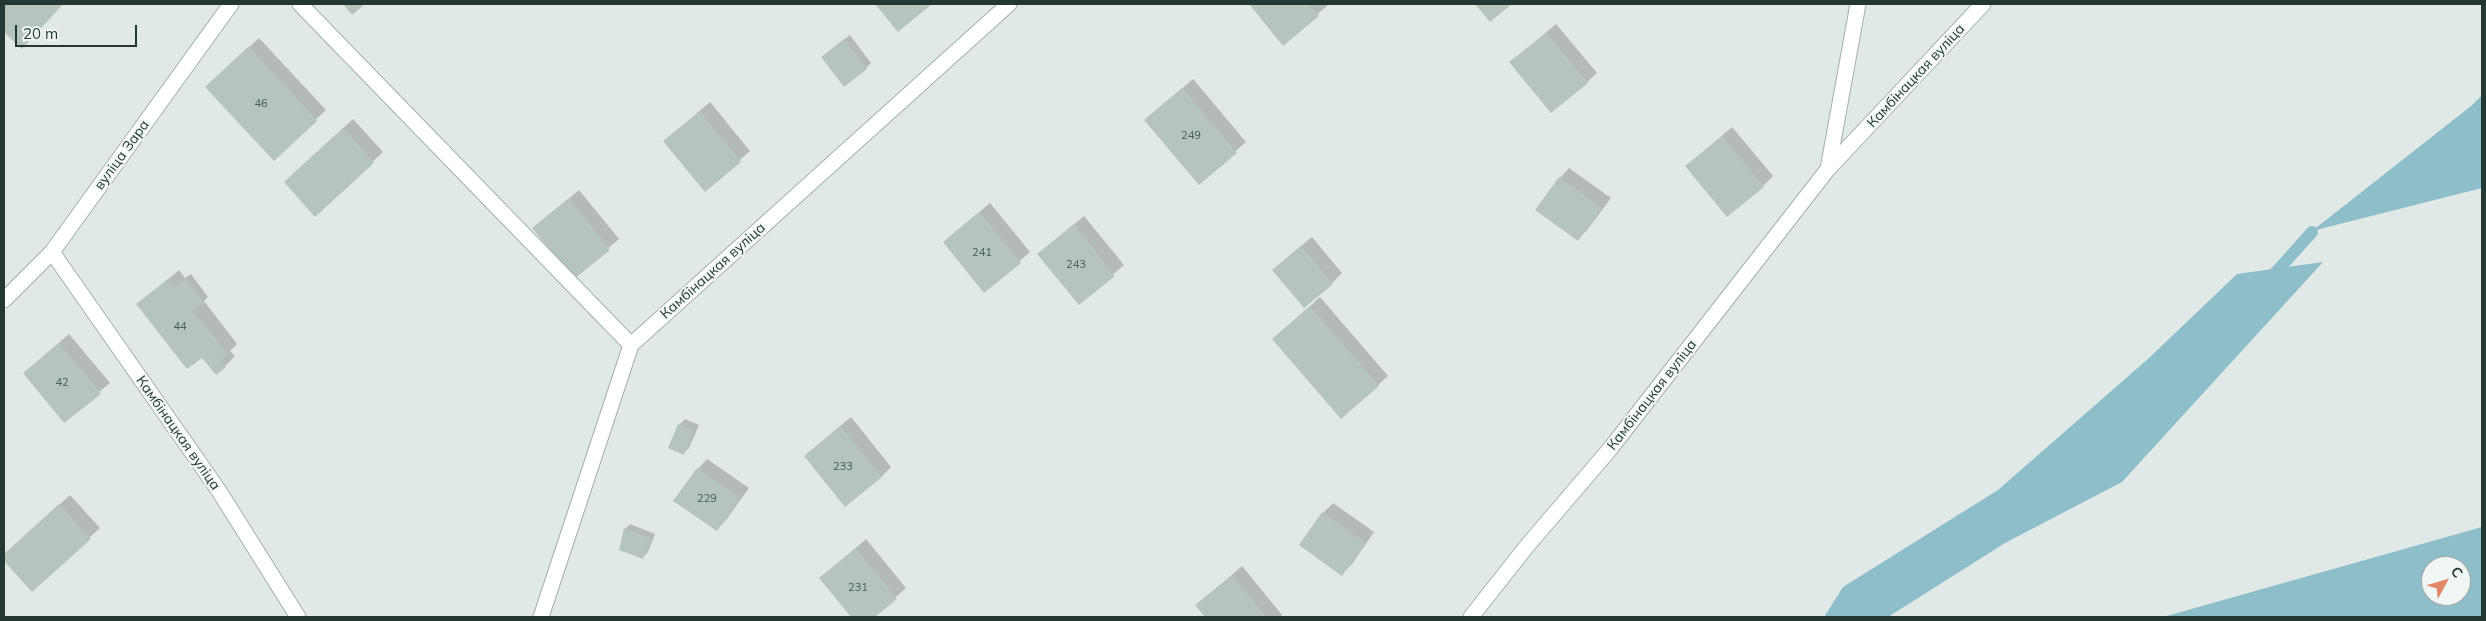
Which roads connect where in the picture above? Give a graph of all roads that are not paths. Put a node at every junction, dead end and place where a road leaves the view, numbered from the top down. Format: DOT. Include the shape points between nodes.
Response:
graph roads {
  1 [pos="231,4"];
  2 [pos="300,4"];
  3 [pos="1008,4"];
  4 [pos="1858,4"];
  5 [pos="1983,4"];
  6 [pos="1828,169"];
  7 [pos="52,252"];
  8 [pos="4,300"];
  9 [pos="630,345"];
  10 [pos="298,617"];
  11 [pos="541,617"];
  12 [pos="1471,617"];
  1 -- 7 [label="street, вуліца Зара"];
  2 -- 9 [label="street"];
  3 -- 9 [label="street, Камбінацкая вуліца"];
  4 -- 6 [label="street, Камбінацкая вуліца"];
  5 -- 6 [label="street, Камбінацкая вуліца"];
  6 -- 12 [label="street, Камбінацкая вуліца" via="1610,449"];
  7 -- 8 [label="street, вуліца Зара"];
  7 -- 10 [label="street, Камбінацкая вуліца" via="219,491"];
  9 -- 11 [label="street, Камбінацкая вуліца"];
}
